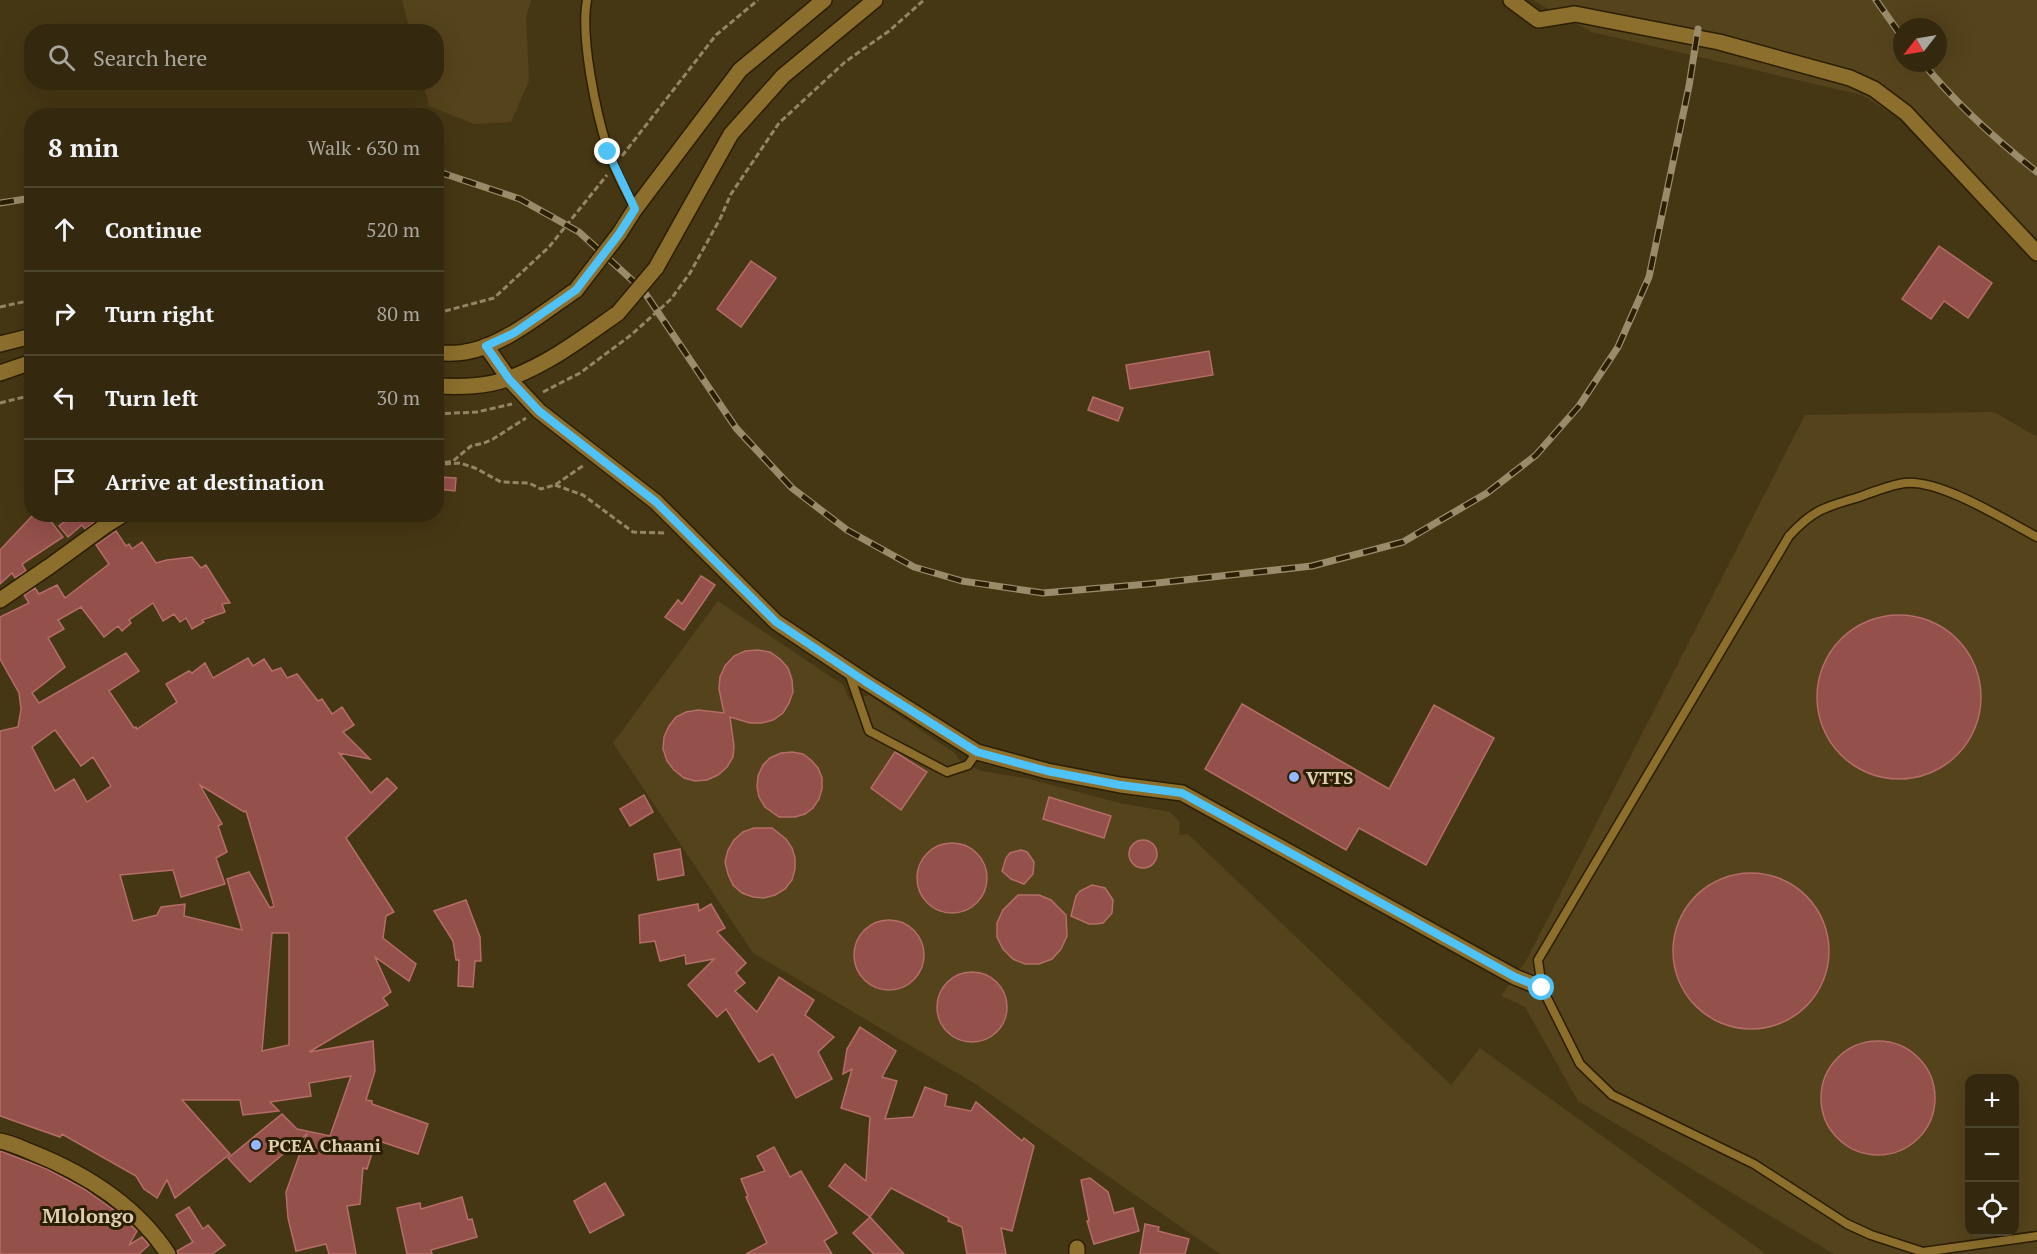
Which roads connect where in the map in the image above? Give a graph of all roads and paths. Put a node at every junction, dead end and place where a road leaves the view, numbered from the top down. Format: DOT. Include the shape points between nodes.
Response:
graph roads {
  1 [pos="587,0"];
  2 [pos="824,0"];
  3 [pos="875,0"];
  4 [pos="1511,0"];
  5 [pos="635,209"];
  6 [pos="2037,253"];
  7 [pos="24,302"];
  8 [pos="0,307"];
  9 [pos="24,338"];
  10 [pos="0,344"];
  11 [pos="486,346"];
  12 [pos="444,353"];
  13 [pos="24,365"];
  14 [pos="0,373"];
  15 [pos="509,379"];
  16 [pos="444,386"];
  17 [pos="24,397"];
  18 [pos="0,403"];
  19 [pos="539,411"];
  20 [pos="445,464"];
  21 [pos="608,464"];
  22 [pos="555,485"];
  23 [pos="110,522"];
  24 [pos="674,532"];
  25 [pos="2037,537"];
  26 [pos="0,600"];
  27 [pos="848,670"];
  28 [pos="977,752"];
  29 [pos="1542,988"];
  30 [pos="0,1141"];
  31 [pos="2037,1236"];
  32 [pos="168,1254"];
  1 -- 5 [label="lane" via="591,76 608,152"];
  2 -- 5 [label="street" via="740,70"];
  3 -- 15 [label="street, bridge" via="783,76 731,134 656,267 618,313 562,353"];
  4 -- 6 [label="street" via="1538,20 1575,14 1719,42 1850,78 1874,89 1906,113"];
  5 -- 11 [label="street, bridge" via="576,290 514,333"];
  7 -- 8 [label="path"];
  9 -- 10 [label="street"];
  11 -- 12 [label="street"];
  11 -- 15 [label="street"];
  13 -- 14 [label="street"];
  15 -- 16 [label="street" via="468,387"];
  15 -- 19 [label="street"];
  17 -- 18 [label="path"];
  19 -- 20 [label="path"];
  19 -- 21 [label="street"];
  20 -- 22 [label="path" via="460,463 501,482 529,483 541,489"];
  21 -- 22 [label="path" via="584,465"];
  21 -- 27 [label="street" via="656,502 776,622"];
  22 -- 24 [label="path" via="583,495 633,532"];
  23 -- 26 [label="street"];
  25 -- 29 [label="lane" via="1950,492 1905,483 1822,508 1803,520 1789,536 1538,960"];
  27 -- 28 [label="street"];
  27 -- 28 [label="lane" via="869,731 947,772 968,765"];
  28 -- 29 [label="street" via="1047,771 1182,793 1515,977"];
  29 -- 31 [label="lane" via="1580,1064 1612,1095 1754,1164 1847,1224 1923,1251"];
  30 -- 32 [label="street" via="48,1159 107,1192 149,1229"];
}
